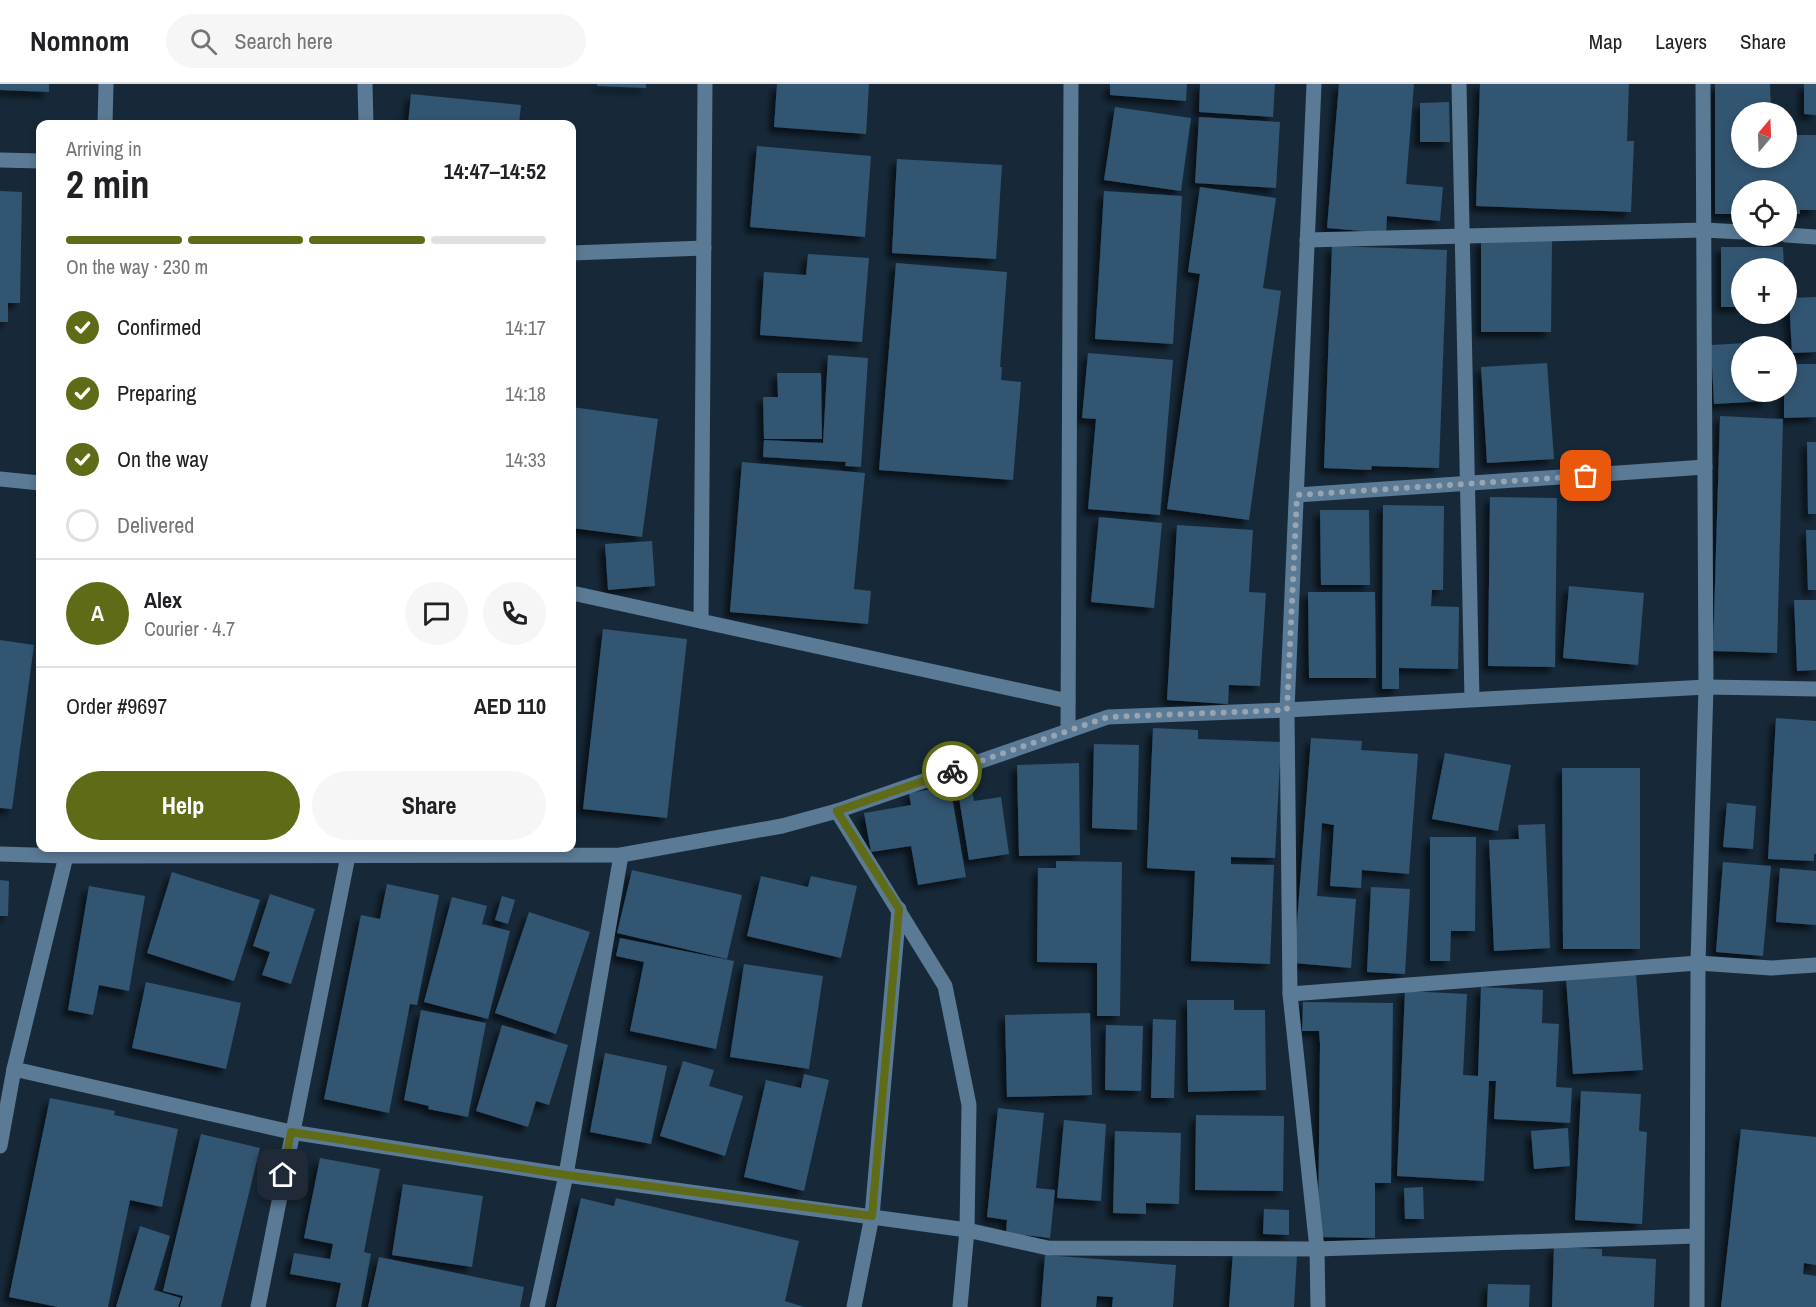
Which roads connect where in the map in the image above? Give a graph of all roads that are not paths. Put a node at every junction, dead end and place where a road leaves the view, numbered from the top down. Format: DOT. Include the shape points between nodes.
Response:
graph roads {
  1 [pos="106,84"];
  2 [pos="365,84"];
  3 [pos="705,84"];
  4 [pos="1071,84"];
  5 [pos="1314,84"];
  6 [pos="1459,84"];
  7 [pos="1703,84"];
  8 [pos="105,120"];
  9 [pos="366,120"];
  10 [pos="0,160"];
  11 [pos="36,161"];
  12 [pos="1704,230"];
  13 [pos="1731,231"];
  14 [pos="1463,235"];
  15 [pos="1797,236"];
  16 [pos="1816,237"];
  17 [pos="1307,240"];
  18 [pos="704,248"];
  19 [pos="576,253"];
  20 [pos="1705,467"];
  21 [pos="0,479"];
  22 [pos="36,483"];
  23 [pos="1468,484"];
  24 [pos="1297,495"];
  25 [pos="576,594"];
  26 [pos="700,621"];
  27 [pos="1706,687"];
  28 [pos="1816,688"];
  29 [pos="1472,699"];
  30 [pos="1068,701"];
  31 [pos="1287,710"];
  32 [pos="1068,731"];
  33 [pos="837,811"];
  34 [pos="0,854"];
  35 [pos="621,855"];
  36 [pos="66,856"];
  37 [pos="348,856"];
  38 [pos="899,909"];
  39 [pos="1698,963"];
  40 [pos="1816,965"];
  41 [pos="1290,994"];
  42 [pos="14,1069"];
  43 [pos="291,1132"];
  44 [pos="0,1146"];
  45 [pos="566,1175"];
  46 [pos="872,1216"];
  47 [pos="967,1230"];
  48 [pos="1696,1236"];
  49 [pos="1317,1249"];
  50 [pos="258,1307"];
  51 [pos="537,1307"];
  52 [pos="854,1307"];
  53 [pos="960,1307"];
  54 [pos="1318,1307"];
  55 [pos="1697,1307"];
  1 -- 8 [label="street"];
  2 -- 9 [label="street"];
  3 -- 18 [label="street"];
  4 -- 30 [label="street"];
  5 -- 17 [label="street"];
  6 -- 14 [label="street"];
  7 -- 12 [label="street"];
  10 -- 11 [label="street"];
  12 -- 13 [label="street"];
  12 -- 14 [label="street"];
  12 -- 20 [label="street"];
  14 -- 17 [label="street"];
  14 -- 23 [label="street"];
  15 -- 16 [label="street"];
  17 -- 24 [label="street"];
  18 -- 19 [label="street"];
  18 -- 26 [label="street"];
  20 -- 23 [label="street"];
  20 -- 27 [label="street"];
  21 -- 22 [label="street"];
  23 -- 24 [label="street"];
  23 -- 29 [label="street"];
  24 -- 31 [label="street"];
  25 -- 26 [label="street"];
  26 -- 30 [label="street"];
  27 -- 28 [label="street"];
  27 -- 29 [label="street"];
  27 -- 39 [label="street"];
  29 -- 31 [label="street"];
  30 -- 32 [label="street"];
  31 -- 32 [label="street" via="1108,717"];
  31 -- 41 [label="street"];
  32 -- 33 [label="street"];
  33 -- 35 [label="street" via="782,826"];
  33 -- 38 [label="street"];
  34 -- 36 [label="street"];
  35 -- 37 [label="street"];
  35 -- 45 [label="street"];
  36 -- 37 [label="street"];
  36 -- 42 [label="street"];
  37 -- 43 [label="street"];
  38 -- 46 [label="street"];
  38 -- 47 [label="street" via="945,986 969,1105"];
  39 -- 40 [label="street" via="1771,968"];
  39 -- 41 [label="street"];
  39 -- 48 [label="street"];
  41 -- 49 [label="street"];
  42 -- 43 [label="street"];
  42 -- 44 [label="street"];
  43 -- 45 [label="street"];
  43 -- 50 [label="street"];
  45 -- 46 [label="street"];
  45 -- 51 [label="street"];
  46 -- 47 [label="street"];
  46 -- 52 [label="street"];
  47 -- 49 [label="street" via="1048,1248"];
  47 -- 53 [label="street"];
  48 -- 49 [label="street"];
  48 -- 55 [label="street"];
  49 -- 54 [label="street"];
}
